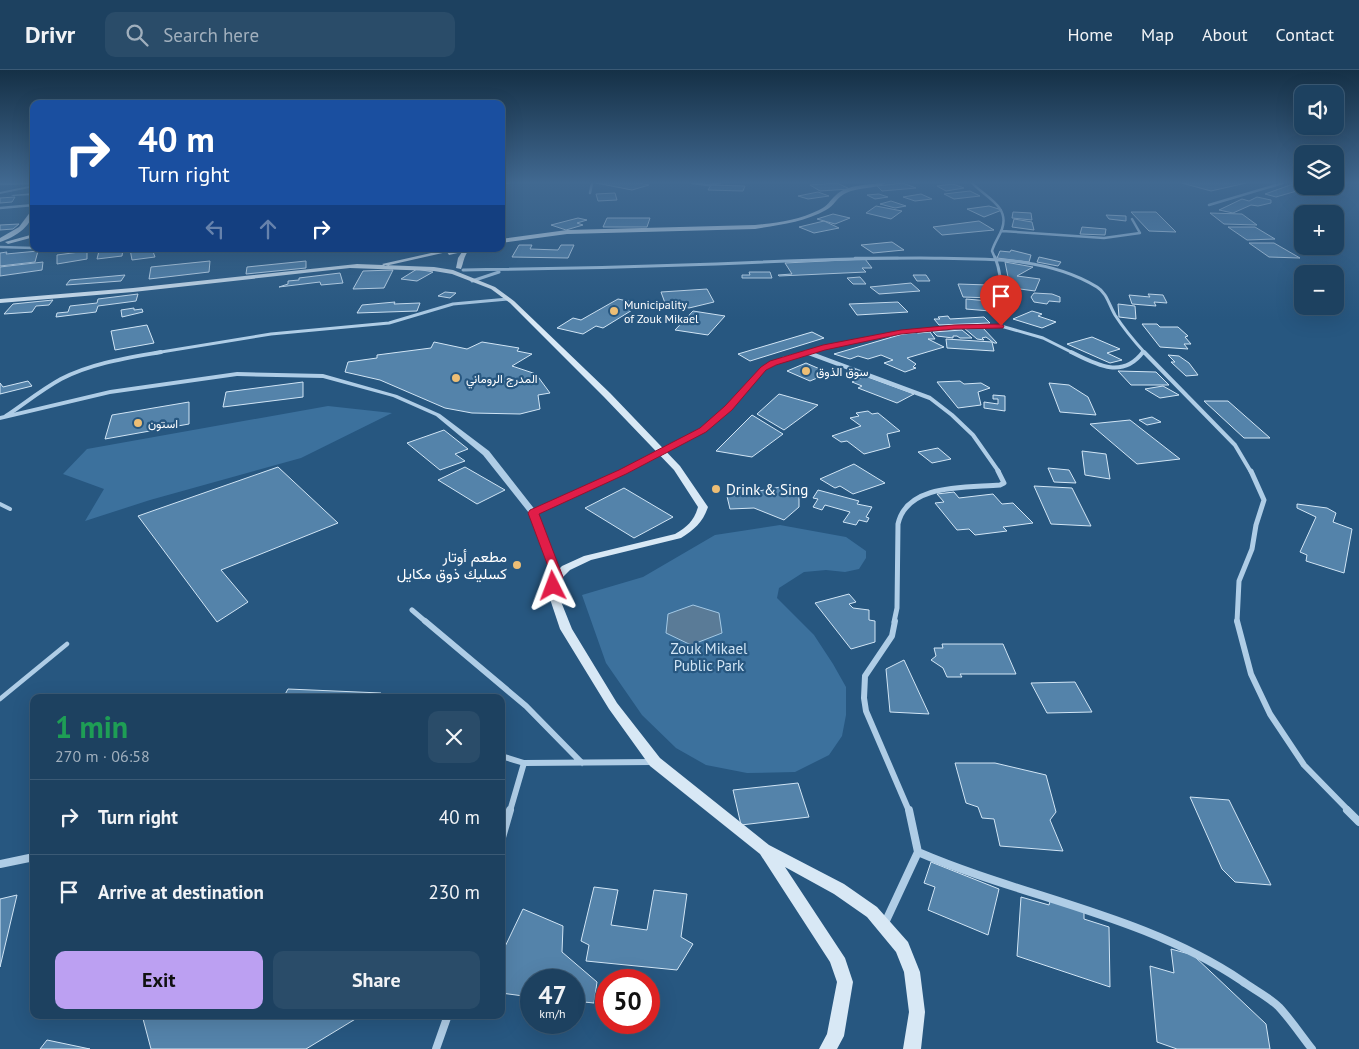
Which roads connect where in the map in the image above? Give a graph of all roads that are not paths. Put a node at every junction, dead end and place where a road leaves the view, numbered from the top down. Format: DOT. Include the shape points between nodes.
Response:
graph roads {
  1 [pos="20,229"];
  2 [pos="692,229"];
  3 [pos="1138,229"];
  4 [pos="1002,231"];
  5 [pos="30,236"];
  6 [pos="0,240"];
  7 [pos="505,240"];
  8 [pos="0,246"];
  9 [pos="30,248"];
  10 [pos="440,252"];
  11 [pos="454,252"];
  12 [pos="465,252"];
  13 [pos="994,259"];
  14 [pos="386,263"];
  15 [pos="396,265"];
  16 [pos="351,266"];
  17 [pos="378,267"];
  18 [pos="461,269"];
  19 [pos="504,270"];
  20 [pos="483,281"];
  21 [pos="508,299"];
  22 [pos="0,301"];
  23 [pos="1001,326"];
  24 [pos="1143,351"];
  25 [pos="806,352"];
  26 [pos="3,417"];
  27 [pos="0,504"];
  28 [pos="10,509"];
  29 [pos="533,513"];
  30 [pos="557,577"];
  31 [pos="412,610"];
  32 [pos="67,644"];
  33 [pos="0,699"];
  34 [pos="505,757"];
  35 [pos="656,762"];
  36 [pos="524,763"];
  37 [pos="582,763"];
  38 [pos="1359,822"];
  39 [pos="505,827"];
  40 [pos="764,849"];
  41 [pos="918,852"];
  42 [pos="30,858"];
  43 [pos="0,864"];
  44 [pos="884,926"];
  45 [pos="447,1019"];
  46 [pos="436,1049"];
  47 [pos="828,1049"];
  48 [pos="912,1049"];
  49 [pos="1312,1049"];
  1 -- 6 [label="main road"];
  2 -- 7 [label="main road" via="568,232"];
  3 -- 4 [label="street" via="1140,233 1115,238"];
  4 -- 13 [label="street" via="992,251"];
  5 -- 8 [label="main road"];
  8 -- 9 [label="street"];
  10 -- 14 [label="main road"];
  11 -- 15 [label="main road"];
  12 -- 18 [label="main road" via="460,258"];
  13 -- 19 [label="street" via="862,258"];
  13 -- 23 [label="street" via="1000,270 1004,306"];
  13 -- 24 [label="street" via="1044,267 1098,287"];
  14 -- 15 [label="main road"];
  14 -- 16 [label="main road"];
  14 -- 17 [label="main road"];
  15 -- 17 [label="main road"];
  15 -- 18 [label="main road"];
  15 -- 20 [label="main road" via="453,272 472,281"];
  16 -- 17 [label="main road"];
  16 -- 22 [label="main road"];
  18 -- 19 [label="street"];
  18 -- 20 [label="main road"];
  19 -- 20 [label="street"];
  20 -- 21 [label="main road"];
  21 -- 26 [label="street" via="446,306 389,323 255,334 115,361 80,370 57,381"];
  21 -- 30 [label="main road" via="607,395 676,468 703,507 691,528 678,536 588,558 566,568"];
  23 -- 24 [label="street" via="1043,338 1104,366 1127,366 1138,360"];
  23 -- 25 [label="street" via="901,332"];
  24 -- 38 [label="street" via="1235,445 1255,478 1264,500 1252,549 1239,581 1236,618 1252,674 1270,714 1304,766"];
  25 -- 29 [label="street, bridge" via="763,369 710,424 622,472"];
  25 -- 41 [label="street" via="930,398 975,436 1004,482 928,494 910,502 901,512 898,524 897,608 892,636 865,676 864,698 866,711 908,807"];
  26 -- 29 [label="street" via="110,392 237,374 324,376 395,396 438,415 486,453"];
  27 -- 28 [label="lane"];
  29 -- 30 [label="street"];
  30 -- 35 [label="main road" via="553,586 555,599 566,629 613,706"];
  31 -- 37 [label="street" via="526,706"];
  32 -- 33 [label="lane"];
  34 -- 36 [label="street"];
  35 -- 37 [label="street"];
  35 -- 40 [label="main road"];
  36 -- 37 [label="street"];
  36 -- 39 [label="street"];
  40 -- 44 [label="main road" via="840,889 872,912"];
  40 -- 47 [label="main road" via="837,958 845,982 835,1036"];
  41 -- 44 [label="street"];
  41 -- 49 [label="street" via="966,872 1052,897 1168,939 1215,963 1278,1006"];
  42 -- 43 [label="street"];
  44 -- 48 [label="main road" via="902,946 912,972 917,1012"];
  45 -- 46 [label="street"];
}
